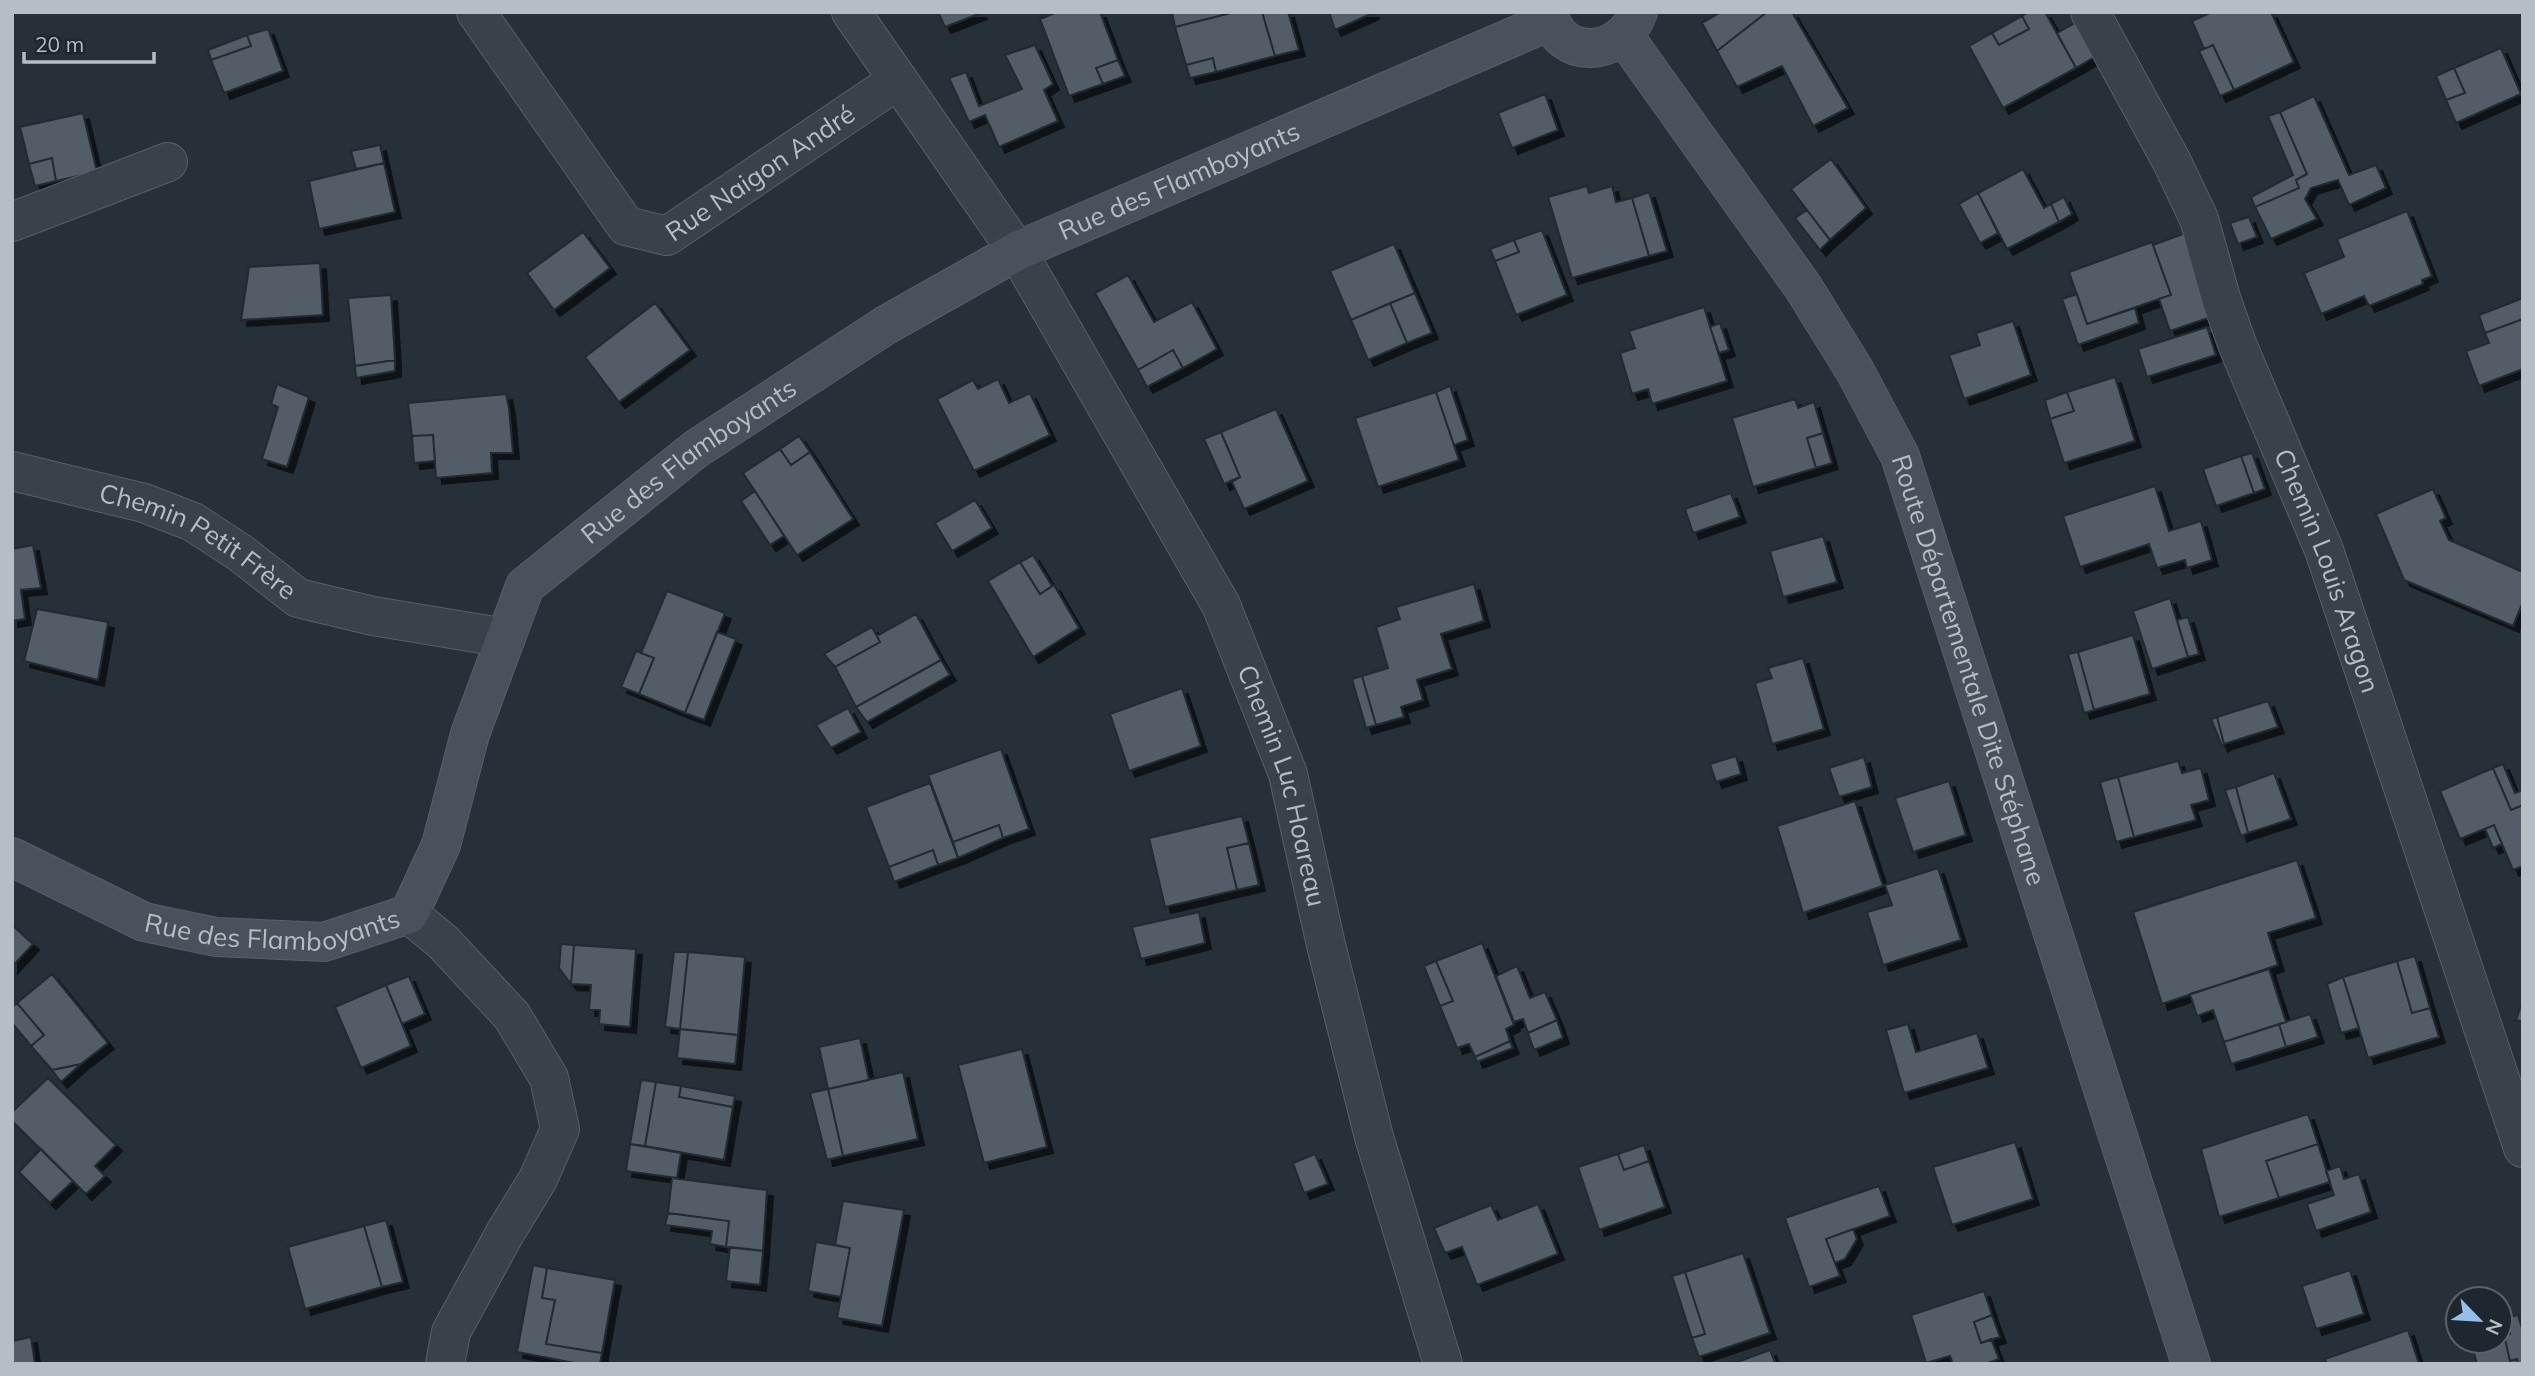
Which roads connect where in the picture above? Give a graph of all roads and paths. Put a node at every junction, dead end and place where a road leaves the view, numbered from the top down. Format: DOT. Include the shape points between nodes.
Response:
graph roads {
  1 [pos="477,12"];
  2 [pos="851,12"];
  3 [pos="2090,12"];
  4 [pos="1549,17"];
  5 [pos="1631,24"];
  6 [pos="898,80"];
  7 [pos="168,162"];
  8 [pos="12,222"];
  9 [pos="1017,251"];
  10 [pos="12,471"];
  11 [pos="506,638"];
  12 [pos="12,857"];
  13 [pos="409,914"];
  14 [pos="2523,1148"];
  15 [pos="444,1364"];
  16 [pos="1443,1364"];
  17 [pos="2191,1364"];
  1 -- 6 [label="street, Rue Naigon André" via="626,226 667,236"];
  2 -- 6 [label="street, Chemin Luc Hoareau"];
  3 -- 14 [label="street, Chemin Louis Aragon" via="2199,219 2237,344 2324,550"];
  4 -- 5 [label="main road" via="1556,31 1582,48 1612,44"];
  4 -- 9 [label="main road, Rue des Flamboyants"];
  5 -- 17 [label="main road, Route Départementale Dite Stéphane" via="1803,287 1900,456"];
  6 -- 9 [label="street, Chemin Luc Hoareau"];
  7 -- 8 [label="street"];
  9 -- 11 [label="main road, Rue des Flamboyants" via="886,325 696,449 525,586"];
  9 -- 16 [label="street, Chemin Luc Hoareau" via="1221,605 1288,774 1374,1137"];
  10 -- 11 [label="street, Chemin Petit Frère" via="144,503 193,522 298,598 373,616"];
  11 -- 13 [label="main road, Rue des Flamboyants" via="470,734 441,845"];
  12 -- 13 [label="main road, Rue des Flamboyants" via="144,922 216,937 324,942"];
  13 -- 15 [label="street" via="443,942 512,1016 549,1078 560,1129 538,1179 451,1332"];
}
